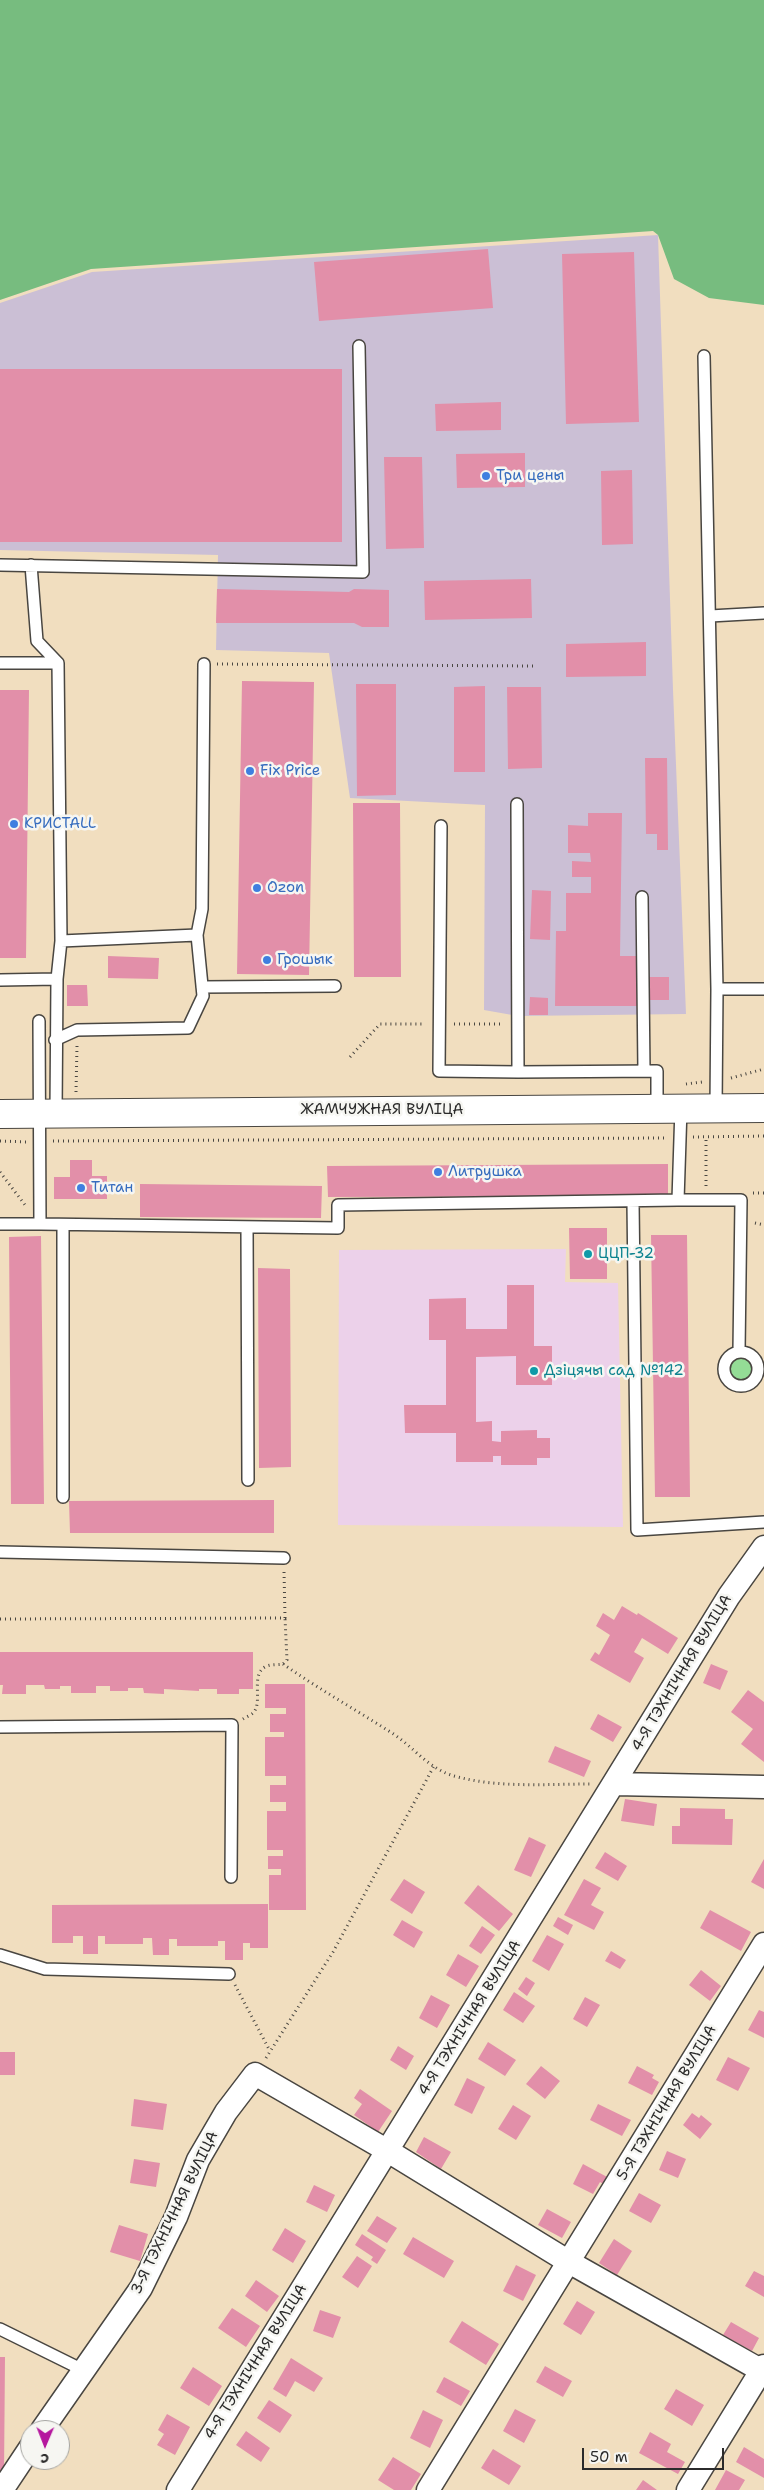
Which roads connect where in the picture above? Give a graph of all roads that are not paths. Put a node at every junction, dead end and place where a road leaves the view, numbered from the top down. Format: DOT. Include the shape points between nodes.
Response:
graph roads {
  1 [pos="359,346"];
  2 [pos="704,356"];
  3 [pos="0,565"];
  4 [pos="31,565"];
  5 [pos="764,614"];
  6 [pos="710,616"];
  7 [pos="0,663"];
  8 [pos="58,663"];
  9 [pos="204,664"];
  10 [pos="517,804"];
  11 [pos="442,826"];
  12 [pos="642,897"];
  13 [pos="197,935"];
  14 [pos="61,941"];
  15 [pos="57,979"];
  16 [pos="0,980"];
  17 [pos="202,986"];
  18 [pos="335,986"];
  19 [pos="717,989"];
  20 [pos="764,989"];
  21 [pos="39,1021"];
  22 [pos="55,1040"];
  23 [pos="644,1071"];
  24 [pos="518,1072"];
  25 [pos="57,1108"];
  26 [pos="669,1108"];
  27 [pos="716,1108"];
  28 [pos="764,1108"];
  29 [pos="0,1114"];
  30 [pos="678,1200"];
  31 [pos="633,1202"];
  32 [pos="0,1224"];
  33 [pos="40,1224"];
  34 [pos="63,1225"];
  35 [pos="247,1227"];
  36 [pos="739,1351"];
  37 [pos="248,1480"];
  38 [pos="63,1497"];
  39 [pos="764,1522"];
  40 [pos="764,1547"];
  41 [pos="0,1552"];
  42 [pos="284,1558"];
  43 [pos="0,1728"];
  44 [pos="615,1784"];
  45 [pos="764,1787"];
  46 [pos="231,1877"];
  47 [pos="764,1944"];
  48 [pos="0,1955"];
  49 [pos="229,1974"];
  50 [pos="388,2151"];
  51 [pos="569,2262"];
  52 [pos="0,2329"];
  53 [pos="763,2369"];
  54 [pos="83,2370"];
  55 [pos="49,2420"];
  56 [pos="20,2463"];
  57 [pos="2,2490"];
  58 [pos="178,2490"];
  59 [pos="428,2490"];
  60 [pos="688,2490"];
  1 -- 4 [label="lane" via="363,572"];
  2 -- 6 [label="lane"];
  3 -- 4 [label="lane"];
  4 -- 8 [label="lane" via="37,641"];
  5 -- 6 [label="lane"];
  6 -- 19 [label="lane"];
  7 -- 8 [label="lane"];
  8 -- 14 [label="lane"];
  9 -- 13 [label="lane" via="202,908"];
  10 -- 24 [label="lane"];
  11 -- 24 [label="lane" via="439,1072"];
  12 -- 23 [label="lane"];
  13 -- 14 [label="lane"];
  13 -- 17 [label="lane"];
  14 -- 15 [label="lane"];
  15 -- 16 [label="lane"];
  15 -- 22 [label="lane"];
  17 -- 18 [label="lane"];
  17 -- 22 [label="lane" via="204,996 188,1028 77,1030"];
  19 -- 20 [label="lane"];
  19 -- 27 [label="lane"];
  21 -- 25 [label="lane"];
  22 -- 25 [label="lane"];
  23 -- 24 [label="lane"];
  23 -- 26 [label="lane" via="657,1071"];
  25 -- 26 [label="main road, ЖАМЧУЖНАЯ ВУЛІЦА"];
  25 -- 29 [label="main road, ЖАМЧУЖНАЯ ВУЛІЦА"];
  25 -- 33 [label="lane"];
  26 -- 27 [label="main road, ЖАМЧУЖНАЯ ВУЛІЦА"];
  26 -- 30 [label="lane" via="680,1138"];
  27 -- 28 [label="main road, ЖАМЧУЖНАЯ ВУЛІЦА"];
  30 -- 31 [label="lane"];
  30 -- 36 [label="lane" via="741,1200"];
  31 -- 35 [label="lane" via="338,1205 338,1228"];
  31 -- 39 [label="lane" via="637,1530"];
  32 -- 33 [label="lane"];
  33 -- 34 [label="lane"];
  34 -- 35 [label="lane"];
  34 -- 38 [label="lane"];
  35 -- 37 [label="lane"];
  40 -- 44 [label="street, 4-Я ТЭХНІЧНАЯ ВУЛІЦА" via="729,1596"];
  41 -- 42 [label="lane"];
  43 -- 46 [label="lane" via="232,1725"];
  44 -- 45 [label="street"];
  44 -- 50 [label="street, 4-Я ТЭХНІЧНАЯ ВУЛІЦА"];
  47 -- 51 [label="street, 5-Я ТЭХНІЧНАЯ ВУЛІЦА"];
  48 -- 49 [label="lane" via="45,1969"];
  50 -- 51 [label="street"];
  50 -- 54 [label="street, 3-Я ТЭХНІЧНАЯ ВУЛІЦА" via="255,2074 226,2112 198,2160 176,2217 141,2288"];
  50 -- 58 [label="street, 4-Я ТЭХНІЧНАЯ ВУЛІЦА"];
  51 -- 53 [label="street"];
  51 -- 59 [label="street, 5-Я ТЭХНІЧНАЯ ВУЛІЦА"];
  52 -- 54 [label="lane"];
  53 -- 60 [label="street"];
  54 -- 55 [label="street, 3-Я ТЭХНІЧНАЯ ВУЛІЦА"];
  56 -- 57 [label="street"];
}
